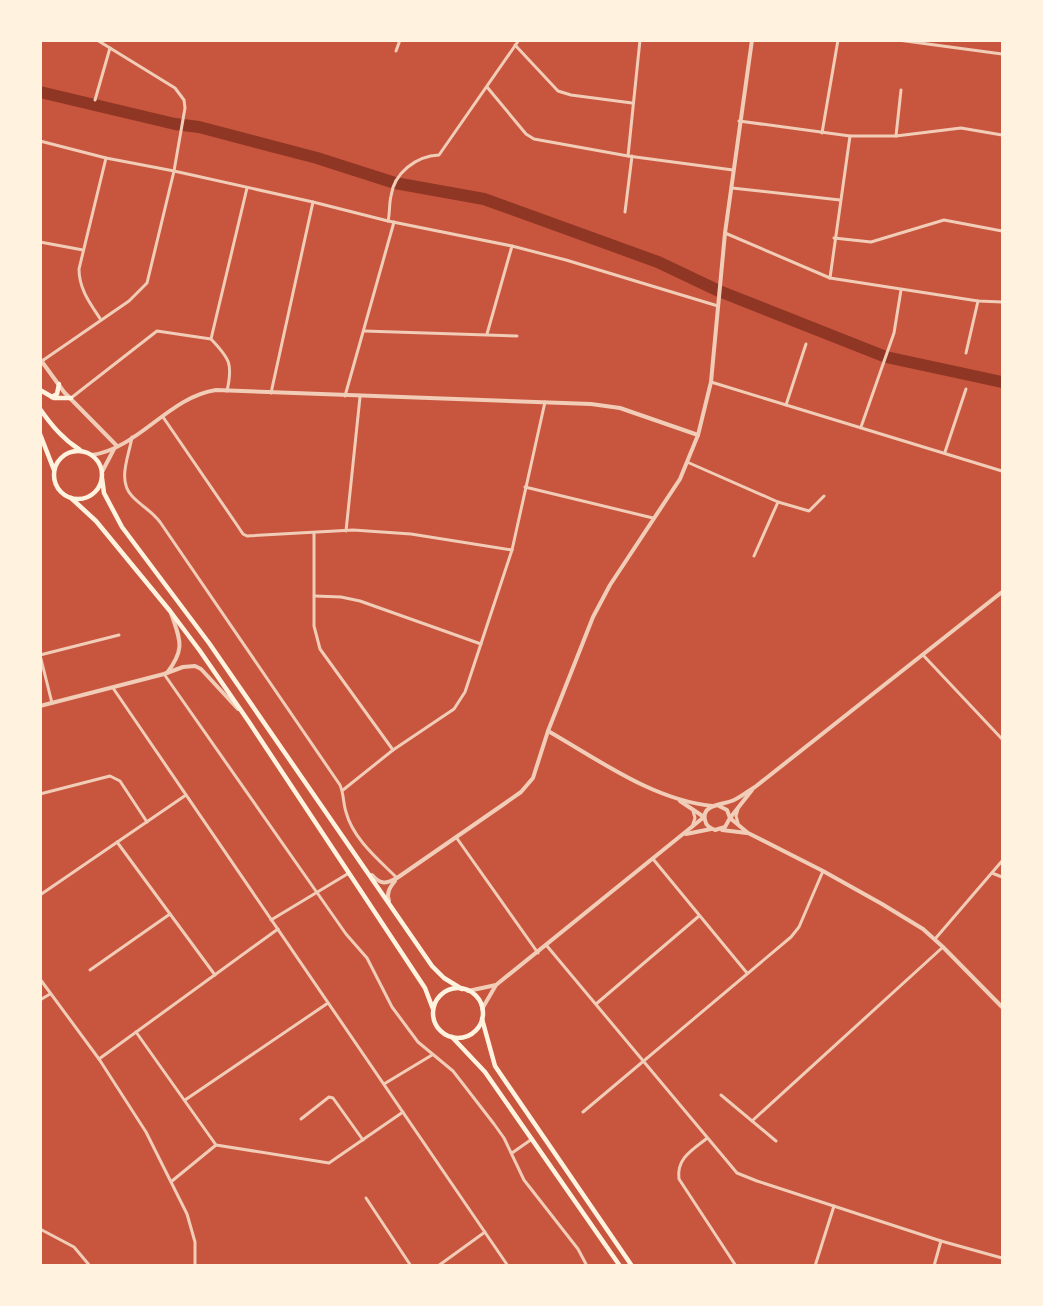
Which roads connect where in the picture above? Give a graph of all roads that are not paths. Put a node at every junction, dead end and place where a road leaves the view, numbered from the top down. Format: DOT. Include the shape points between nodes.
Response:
graph roads {
  1 [pos="97,40"];
  2 [pos="400,40"];
  3 [pos="519,40"];
  4 [pos="640,40"];
  5 [pos="752,40"];
  6 [pos="838,40"];
  7 [pos="898,40"];
  8 [pos="914,42"];
  9 [pos="515,45"];
  10 [pos="110,48"];
  11 [pos="396,51"];
  12 [pos="1002,54"];
  13 [pos="487,87"];
  14 [pos="902,90"];
  15 [pos="95,100"];
  16 [pos="632,103"];
  17 [pos="739,121"];
  18 [pos="822,133"];
  19 [pos="1002,135"];
  20 [pos="850,136"];
  21 [pos="896,136"];
  22 [pos="40,141"];
  23 [pos="630,156"];
  24 [pos="106,158"];
  25 [pos="174,171"];
  26 [pos="733,171"];
  27 [pos="247,188"];
  28 [pos="731,188"];
  29 [pos="840,200"];
  30 [pos="313,202"];
  31 [pos="625,212"];
  32 [pos="388,221"];
  33 [pos="394,222"];
  34 [pos="1002,231"];
  35 [pos="725,233"];
  36 [pos="834,238"];
  37 [pos="40,242"];
  38 [pos="512,246"];
  39 [pos="83,250"];
  40 [pos="830,278"];
  41 [pos="901,290"];
  42 [pos="978,301"];
  43 [pos="1002,302"];
  44 [pos="718,306"];
  45 [pos="100,320"];
  46 [pos="364,331"];
  47 [pos="487,334"];
  48 [pos="517,336"];
  49 [pos="211,339"];
  50 [pos="806,344"];
  51 [pos="966,353"];
  52 [pos="41,360"];
  53 [pos="711,382"];
  54 [pos="59,384"];
  55 [pos="966,389"];
  56 [pos="40,390"];
  57 [pos="227,391"];
  58 [pos="271,393"];
  59 [pos="345,396"];
  60 [pos="51,397"];
  61 [pos="360,397"];
  62 [pos="71,398"];
  63 [pos="545,402"];
  64 [pos="786,405"];
  65 [pos="40,409"];
  66 [pos="163,417"];
  67 [pos="861,427"];
  68 [pos="40,434"];
  69 [pos="698,435"];
  70 [pos="132,437"];
  71 [pos="117,446"];
  72 [pos="80,450"];
  73 [pos="945,452"];
  74 [pos="92,455"];
  75 [pos="687,462"];
  76 [pos="54,470"];
  77 [pos="1002,471"];
  78 [pos="102,475"];
  79 [pos="525,487"];
  80 [pos="824,496"];
  81 [pos="71,498"];
  82 [pos="778,502"];
  83 [pos="654,518"];
  84 [pos="346,531"];
  85 [pos="314,532"];
  86 [pos="512,550"];
  87 [pos="754,556"];
  88 [pos="1002,593"];
  89 [pos="315,596"];
  90 [pos="170,611"];
  91 [pos="119,635"];
  92 [pos="481,644"];
  93 [pos="921,654"];
  94 [pos="40,655"];
  95 [pos="166,674"];
  96 [pos="113,688"];
  97 [pos="52,703"];
  98 [pos="40,706"];
  99 [pos="249,722"];
  100 [pos="548,731"];
  101 [pos="1002,739"];
  102 [pos="393,750"];
  103 [pos="754,787"];
  104 [pos="343,790"];
  105 [pos="40,794"];
  106 [pos="186,795"];
  107 [pos="676,799"];
  108 [pos="715,806"];
  109 [pos="739,807"];
  110 [pos="692,809"];
  111 [pos="704,817"];
  112 [pos="730,818"];
  113 [pos="147,822"];
  114 [pos="738,825"];
  115 [pos="692,827"];
  116 [pos="711,829"];
  117 [pos="719,830"];
  118 [pos="748,834"];
  119 [pos="682,835"];
  120 [pos="456,837"];
  121 [pos="117,842"];
  122 [pos="653,859"];
  123 [pos="1002,861"];
  124 [pos="363,866"];
  125 [pos="824,871"];
  126 [pos="349,873"];
  127 [pos="992,873"];
  128 [pos="1002,877"];
  129 [pos="397,878"];
  130 [pos="317,892"];
  131 [pos="40,895"];
  132 [pos="393,910"];
  133 [pos="170,914"];
  134 [pos="699,915"];
  135 [pos="271,920"];
  136 [pos="278,929"];
  137 [pos="935,939"];
  138 [pos="547,946"];
  139 [pos="944,946"];
  140 [pos="538,953"];
  141 [pos="90,970"];
  142 [pos="747,973"];
  143 [pos="215,975"];
  144 [pos="40,979"];
  145 [pos="496,985"];
  146 [pos="465,990"];
  147 [pos="50,994"];
  148 [pos="40,1000"];
  149 [pos="328,1003"];
  150 [pos="596,1004"];
  151 [pos="1002,1007"];
  152 [pos="433,1009"];
  153 [pos="482,1009"];
  154 [pos="482,1019"];
  155 [pos="136,1032"];
  156 [pos="452,1037"];
  157 [pos="432,1055"];
  158 [pos="99,1059"];
  159 [pos="644,1061"];
  160 [pos="384,1084"];
  161 [pos="721,1095"];
  162 [pos="185,1100"];
  163 [pos="403,1112"];
  164 [pos="583,1112"];
  165 [pos="301,1119"];
  166 [pos="752,1121"];
  167 [pos="532,1139"];
  168 [pos="706,1139"];
  169 [pos="363,1140"];
  170 [pos="776,1141"];
  171 [pos="216,1145"];
  172 [pos="511,1153"];
  173 [pos="172,1181"];
  174 [pos="366,1198"];
  175 [pos="834,1206"];
  176 [pos="40,1229"];
  177 [pos="485,1232"];
  178 [pos="941,1241"];
  179 [pos="1002,1258"];
  180 [pos="90,1266"];
  181 [pos="195,1266"];
  182 [pos="411,1266"];
  183 [pos="438,1266"];
  184 [pos="508,1266"];
  185 [pos="587,1266"];
  186 [pos="620,1266"];
  187 [pos="632,1266"];
  188 [pos="736,1266"];
  189 [pos="815,1266"];
  190 [pos="934,1266"];
  1 -- 10 [label="street"];
  2 -- 11 [label="street"];
  3 -- 9 [label="street"];
  4 -- 16 [label="street"];
  5 -- 17 [label="street"];
  6 -- 18 [label="street"];
  7 -- 8 [label="street"];
  8 -- 12 [label="street"];
  9 -- 13 [label="street"];
  9 -- 16 [label="street" via="558,91"];
  10 -- 15 [label="street"];
  10 -- 25 [label="street" via="175,88 184,100"];
  13 -- 23 [label="street" via="534,139"];
  13 -- 32 [label="street" via="439,155 421,159 400,174 391,196"];
  14 -- 21 [label="street"];
  16 -- 23 [label="street"];
  17 -- 18 [label="street"];
  17 -- 26 [label="street"];
  18 -- 20 [label="street"];
  19 -- 21 [label="street" via="961,128"];
  20 -- 21 [label="street"];
  20 -- 29 [label="street"];
  22 -- 24 [label="street"];
  23 -- 26 [label="street"];
  23 -- 31 [label="street"];
  24 -- 25 [label="street"];
  24 -- 39 [label="street"];
  25 -- 27 [label="street"];
  25 -- 45 [label="street" via="147,283 129,301"];
  26 -- 28 [label="street"];
  27 -- 30 [label="street"];
  27 -- 49 [label="street"];
  28 -- 29 [label="street"];
  28 -- 35 [label="street"];
  29 -- 36 [label="street"];
  30 -- 32 [label="street"];
  30 -- 58 [label="street"];
  32 -- 33 [label="street"];
  33 -- 38 [label="street"];
  33 -- 46 [label="street"];
  34 -- 36 [label="street" via="944,220 871,242"];
  35 -- 40 [label="street"];
  35 -- 44 [label="street"];
  36 -- 40 [label="street"];
  37 -- 39 [label="street"];
  38 -- 44 [label="street"];
  38 -- 47 [label="street"];
  39 -- 45 [label="street" via="79,280"];
  40 -- 41 [label="street"];
  41 -- 42 [label="street"];
  41 -- 67 [label="street" via="894,333"];
  42 -- 43 [label="street"];
  42 -- 51 [label="street"];
  44 -- 53 [label="street"];
  45 -- 52 [label="street"];
  46 -- 47 [label="street"];
  46 -- 59 [label="street"];
  47 -- 48 [label="street"];
  49 -- 57 [label="street" via="230,363"];
  49 -- 62 [label="street" via="157,331"];
  50 -- 64 [label="street"];
  52 -- 54 [label="street"];
  53 -- 64 [label="street"];
  53 -- 69 [label="street"];
  54 -- 60 [label="main road" via="57,394"];
  54 -- 62 [label="street"];
  55 -- 73 [label="street"];
  56 -- 60 [label="main road"];
  57 -- 58 [label="street"];
  57 -- 66 [label="street" via="205,392"];
  58 -- 59 [label="street"];
  59 -- 61 [label="street"];
  60 -- 62 [label="main road"];
  61 -- 63 [label="street"];
  61 -- 84 [label="street"];
  62 -- 71 [label="street"];
  63 -- 69 [label="street" via="620,408"];
  63 -- 79 [label="street"];
  64 -- 67 [label="street"];
  65 -- 72 [label="main road" via="53,427"];
  66 -- 70 [label="street"];
  66 -- 85 [label="street" via="243,534"];
  67 -- 73 [label="street"];
  68 -- 76 [label="main road"];
  69 -- 75 [label="street"];
  70 -- 71 [label="street"];
  70 -- 104 [label="street" via="124,478 130,495 160,522"];
  71 -- 74 [label="street"];
  71 -- 78 [label="street"];
  72 -- 74 [label="main road"];
  72 -- 76 [label="main road" via="66,453"];
  73 -- 77 [label="street"];
  74 -- 78 [label="main road"];
  75 -- 82 [label="street"];
  75 -- 83 [label="street"];
  76 -- 81 [label="main road" via="55,484"];
  78 -- 81 [label="main road" via="94,493"];
  78 -- 124 [label="main road" via="104,493 122,527 209,643"];
  79 -- 83 [label="street"];
  79 -- 86 [label="street"];
  80 -- 82 [label="street" via="809,511"];
  81 -- 90 [label="main road" via="96,521"];
  82 -- 87 [label="street"];
  83 -- 100 [label="street" via="593,617"];
  84 -- 85 [label="street"];
  84 -- 86 [label="street" via="411,534"];
  85 -- 89 [label="street"];
  86 -- 92 [label="street"];
  88 -- 93 [label="street"];
  89 -- 92 [label="street" via="360,600"];
  89 -- 102 [label="street" via="314,626 320,649"];
  90 -- 95 [label="street" via="180,642 176,662"];
  90 -- 99 [label="main road"];
  91 -- 94 [label="street"];
  92 -- 102 [label="street" via="465,692 454,709"];
  93 -- 101 [label="street"];
  93 -- 103 [label="street"];
  94 -- 97 [label="street"];
  95 -- 96 [label="street"];
  95 -- 99 [label="street" via="188,666 201,669"];
  95 -- 130 [label="street"];
  96 -- 97 [label="street"];
  96 -- 106 [label="street"];
  97 -- 98 [label="street"];
  99 -- 126 [label="main road"];
  100 -- 107 [label="street"];
  100 -- 120 [label="street" via="533,778 520,792"];
  102 -- 104 [label="street"];
  103 -- 108 [label="street"];
  103 -- 109 [label="street"];
  104 -- 129 [label="street" via="346,812 354,829"];
  105 -- 113 [label="street" via="110,776 120,781"];
  106 -- 113 [label="street"];
  106 -- 135 [label="street"];
  107 -- 108 [label="street"];
  107 -- 110 [label="street"];
  108 -- 111 [label="street"];
  108 -- 112 [label="street" via="727,810"];
  109 -- 112 [label="street"];
  109 -- 114 [label="street"];
  110 -- 111 [label="street"];
  110 -- 115 [label="street"];
  111 -- 115 [label="street"];
  111 -- 116 [label="street"];
  112 -- 114 [label="street"];
  112 -- 117 [label="street"];
  113 -- 121 [label="street"];
  114 -- 118 [label="street"];
  115 -- 119 [label="street"];
  116 -- 117 [label="street"];
  116 -- 119 [label="street"];
  117 -- 118 [label="street"];
  118 -- 125 [label="street"];
  119 -- 122 [label="street"];
  120 -- 129 [label="street"];
  120 -- 140 [label="street"];
  121 -- 131 [label="street"];
  121 -- 133 [label="street"];
  122 -- 134 [label="street"];
  122 -- 138 [label="street"];
  123 -- 127 [label="street"];
  124 -- 129 [label="street" via="378,882 387,884"];
  124 -- 132 [label="main road"];
  125 -- 137 [label="street"];
  125 -- 142 [label="street" via="799,927"];
  126 -- 130 [label="street"];
  126 -- 152 [label="main road" via="425,988"];
  127 -- 128 [label="street"];
  127 -- 137 [label="street"];
  129 -- 132 [label="street" via="387,897"];
  130 -- 135 [label="street"];
  130 -- 157 [label="street" via="367,958 396,1014"];
  132 -- 146 [label="main road" via="432,966"];
  133 -- 141 [label="street"];
  133 -- 143 [label="street"];
  134 -- 142 [label="street"];
  134 -- 150 [label="street"];
  135 -- 136 [label="street"];
  136 -- 143 [label="street"];
  136 -- 149 [label="street"];
  137 -- 139 [label="street"];
  138 -- 140 [label="street"];
  138 -- 150 [label="street"];
  139 -- 151 [label="street"];
  139 -- 166 [label="street"];
  140 -- 145 [label="street"];
  142 -- 159 [label="street"];
  143 -- 155 [label="street"];
  144 -- 147 [label="street"];
  145 -- 146 [label="street"];
  145 -- 153 [label="street"];
  146 -- 152 [label="main road" via="454,989 440,995"];
  146 -- 153 [label="main road"];
  147 -- 148 [label="street"];
  147 -- 158 [label="street"];
  149 -- 160 [label="street"];
  149 -- 162 [label="street"];
  150 -- 159 [label="street"];
  152 -- 156 [label="main road" via="439,1030"];
  153 -- 154 [label="main road"];
  154 -- 156 [label="main road" via="474,1032"];
  154 -- 187 [label="main road" via="495,1066"];
  155 -- 158 [label="street"];
  155 -- 162 [label="street"];
  156 -- 167 [label="main road" via="485,1072"];
  157 -- 160 [label="street"];
  157 -- 172 [label="street" via="453,1071"];
  158 -- 173 [label="street"];
  159 -- 164 [label="street"];
  159 -- 168 [label="street"];
  160 -- 163 [label="street"];
  161 -- 166 [label="street"];
  162 -- 171 [label="street"];
  163 -- 169 [label="street"];
  163 -- 177 [label="street"];
  165 -- 169 [label="street" via="329,1097 333,1098"];
  166 -- 170 [label="street"];
  167 -- 172 [label="street"];
  167 -- 186 [label="main road"];
  168 -- 175 [label="street" via="743,1176"];
  168 -- 188 [label="street" via="684,1157 678,1168 679,1179"];
  169 -- 171 [label="street" via="329,1163"];
  171 -- 173 [label="street"];
  172 -- 185 [label="street" via="524,1180"];
  173 -- 181 [label="street" via="192,1228"];
  174 -- 182 [label="street"];
  175 -- 178 [label="street"];
  175 -- 189 [label="street"];
  176 -- 180 [label="street" via="74,1247"];
  177 -- 183 [label="street"];
  177 -- 184 [label="street"];
  178 -- 179 [label="street"];
  178 -- 190 [label="street"];
}
